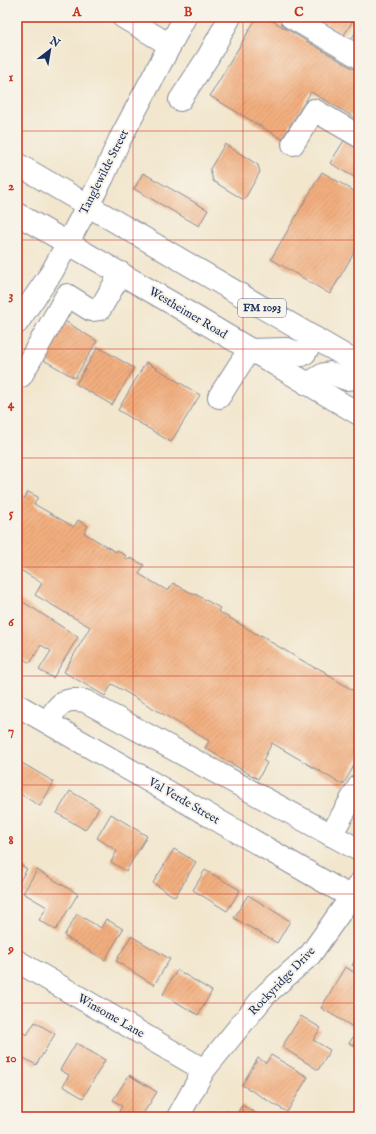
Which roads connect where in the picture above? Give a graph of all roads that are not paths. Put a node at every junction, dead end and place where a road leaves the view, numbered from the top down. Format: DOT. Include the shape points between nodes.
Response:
graph roads {
  1 [pos="123,17"];
  2 [pos="185,17"];
  3 [pos="230,17"];
  4 [pos="291,17"];
  5 [pos="170,44"];
  6 [pos="359,57"];
  7 [pos="180,100"];
  8 [pos="359,136"];
  9 [pos="293,144"];
  10 [pos="17,164"];
  11 [pos="88,205"];
  12 [pos="17,214"];
  13 [pos="68,243"];
  14 [pos="121,274"];
  15 [pos="46,281"];
  16 [pos="67,295"];
  17 [pos="17,322"];
  18 [pos="315,338"];
  19 [pos="249,350"];
  20 [pos="359,364"];
  21 [pos="21,376"];
  22 [pos="359,378"];
  23 [pos="307,384"];
  24 [pos="219,398"];
  25 [pos="359,414"];
  26 [pos="17,705"];
  27 [pos="48,722"];
  28 [pos="359,786"];
  29 [pos="331,835"];
  30 [pos="359,850"];
  31 [pos="355,891"];
  32 [pos="17,961"];
  33 [pos="204,1070"];
  34 [pos="178,1117"];
  1 -- 5 [label="street"];
  2 -- 5 [label="street, Tanglewilde Street"];
  3 -- 7 [label="street"];
  4 -- 6 [label="street"];
  5 -- 11 [label="street, Tanglewilde Street"];
  8 -- 9 [label="street" via="314,110"];
  10 -- 11 [label="street, FM 1093"];
  11 -- 13 [label="street, Tanglewilde Street"];
  11 -- 18 [label="street, FM 1093"];
  12 -- 13 [label="street, Westheimer Road"];
  13 -- 14 [label="street, Westheimer Road"];
  13 -- 15 [label="street, Tanglewilde Street"];
  14 -- 16 [label="street" via="100,309 91,310"];
  14 -- 19 [label="street, Westheimer Road"];
  15 -- 16 [label="street"];
  15 -- 17 [label="street, Tanglewilde Street"];
  16 -- 21 [label="street"];
  18 -- 19 [label="street" via="302,355 287,349"];
  18 -- 20 [label="street, FM 1093"];
  19 -- 23 [label="street, Westheimer Road"];
  19 -- 24 [label="street"];
  22 -- 23 [label="street" via="346,379 330,373"];
  23 -- 25 [label="street, Westheimer Road"];
  26 -- 27 [label="street, Val Verde Street"];
  27 -- 29 [label="street" via="56,708 64,701 85,701"];
  27 -- 31 [label="street, Val Verde Street"];
  28 -- 29 [label="street"];
  29 -- 30 [label="street"];
  31 -- 33 [label="street, Rockyridge Drive" via="310,954 266,994"];
  32 -- 33 [label="street, Winsome Lane"];
  33 -- 34 [label="street, Rockyridge Drive"];
}
